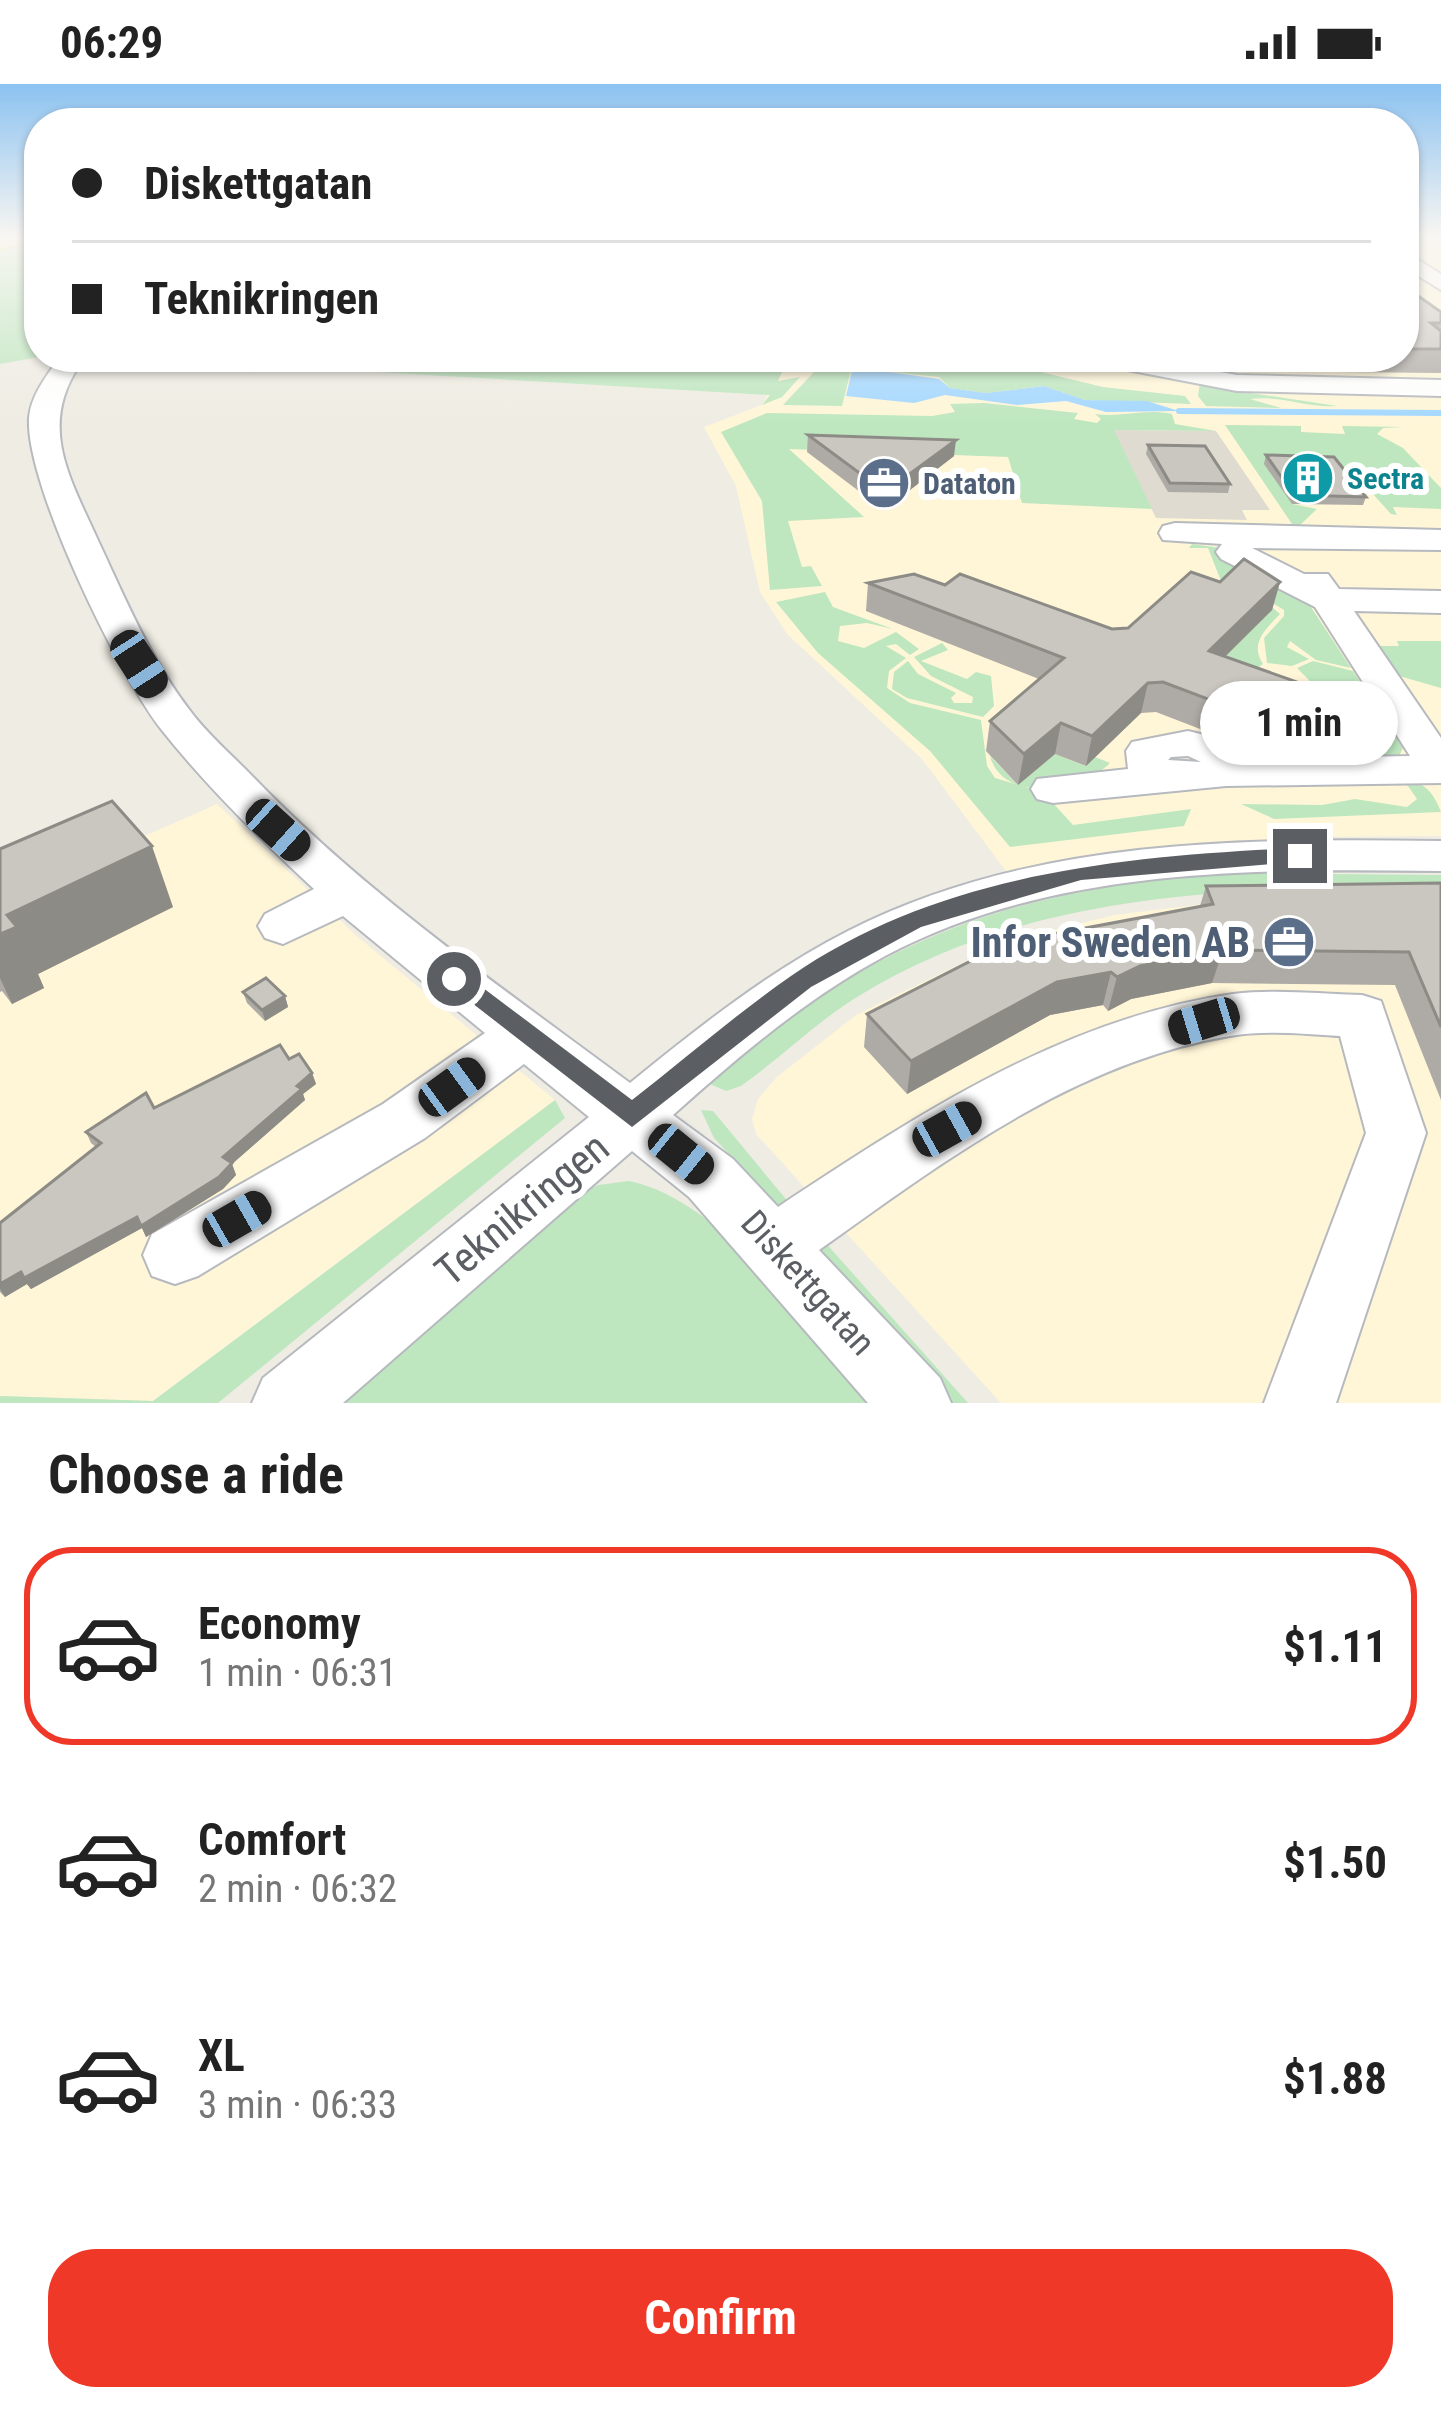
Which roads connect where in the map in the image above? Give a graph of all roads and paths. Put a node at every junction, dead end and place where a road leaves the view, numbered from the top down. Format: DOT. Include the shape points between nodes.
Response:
graph roads {
  1 [pos="62,372"];
  2 [pos="1181,372"];
  3 [pos="1441,388"];
  4 [pos="1175,533"];
  5 [pos="1272,536"];
  6 [pos="1441,540"];
  7 [pos="1329,600"];
  8 [pos="1441,602"];
  9 [pos="1440,769"];
  10 [pos="1053,789"];
  11 [pos="1441,856"];
  12 [pos="348,893"];
  13 [pos="283,926"];
  14 [pos="525,1034"];
  15 [pos="632,1116"];
  16 [pos="775,1244"];
  17 [pos="175,1255"];
  18 [pos="288,1403"];
  19 [pos="915,1403"];
  20 [pos="1300,1403"];
  1 -- 12 [label="street, Diskettgatan" via="43,415 46,458 122,632 176,721 219,772"];
  2 -- 3 [label="street" via="1237,382"];
  4 -- 5 [label="street"];
  5 -- 6 [label="street"];
  5 -- 7 [label="street"];
  5 -- 7 [label="street" via="1240,541 1233,552"];
  7 -- 8 [label="street"];
  7 -- 9 [label="street"];
  9 -- 10 [label="street" via="1226,773"];
  11 -- 15 [label="street, Teknikringen" via="1146,863 973,900 860,946 802,980"];
  12 -- 13 [label="street"];
  12 -- 14 [label="street, Diskettgatan"];
  14 -- 15 [label="street, Diskettgatan"];
  14 -- 17 [label="street" via="404,1121"];
  15 -- 16 [label="street, Diskettgatan" via="711,1178"];
  15 -- 18 [label="street, Teknikringen"];
  16 -- 19 [label="street, Diskettgatan"];
  16 -- 20 [label="street" via="947,1129 1100,1055 1234,1016 1362,1016 1396,1133"];
}
